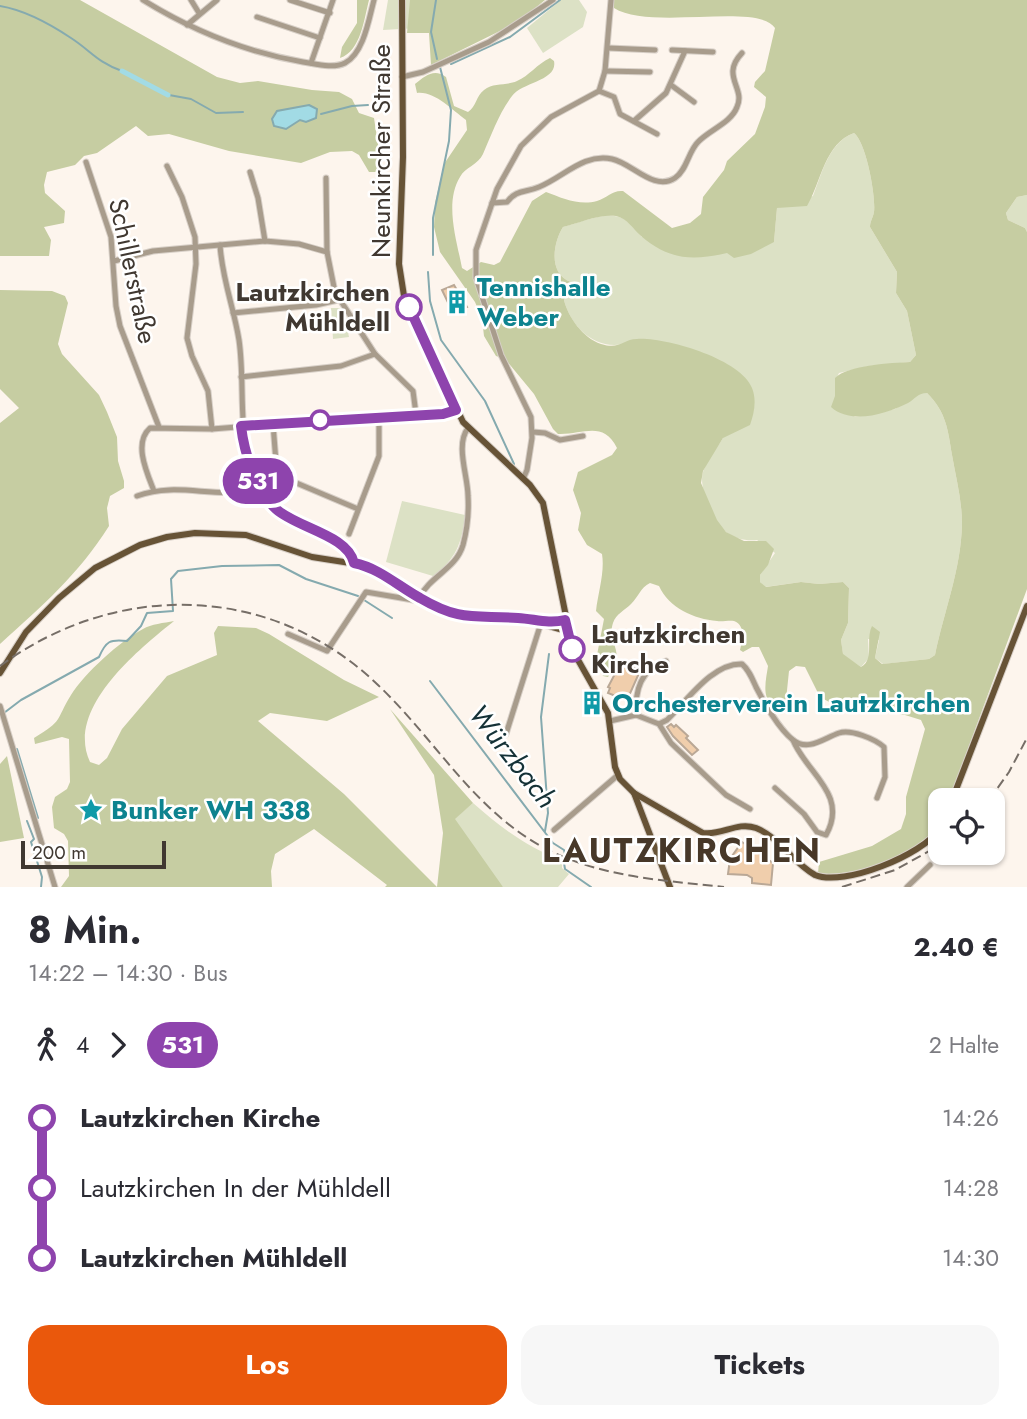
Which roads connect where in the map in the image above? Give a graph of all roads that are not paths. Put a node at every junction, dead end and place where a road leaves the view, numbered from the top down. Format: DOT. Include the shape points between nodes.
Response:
graph roads {
  1 [pos="143,0"];
  2 [pos="191,0"];
  3 [pos="217,0"];
  4 [pos="290,0"];
  5 [pos="334,0"];
  6 [pos="374,0"];
  7 [pos="402,0"];
  8 [pos="553,0"];
  9 [pos="611,0"];
  10 [pos="199,13"];
  11 [pos="330,13"];
  12 [pos="257,17"];
  13 [pos="187,25"];
  14 [pos="320,38"];
  15 [pos="607,48"];
  16 [pos="655,50"];
  17 [pos="673,50"];
  18 [pos="685,51"];
  19 [pos="713,52"];
  20 [pos="742,53"];
  21 [pos="311,63"];
  22 [pos="605,71"];
  23 [pos="650,72"];
  24 [pos="402,77"];
  25 [pos="671,85"];
  26 [pos="599,91"];
  27 [pos="694,102"];
  28 [pos="634,121"];
  29 [pos="657,134"];
  30 [pos="86,162"];
  31 [pos="167,166"];
  32 [pos="250,172"];
  33 [pos="327,177"];
  34 [pos="492,203"];
  35 [pos="265,241"];
  36 [pos="220,245"];
  37 [pos="197,247"];
  38 [pos="327,252"];
  39 [pos="114,261"];
  40 [pos="338,300"];
  41 [pos="233,313"];
  42 [pos="375,354"];
  43 [pos="241,377"];
  44 [pos="456,410"];
  45 [pos="416,414"];
  46 [pos="379,416"];
  47 [pos="273,424"];
  48 [pos="241,426"];
  49 [pos="159,427"];
  50 [pos="468,428"];
  51 [pos="212,429"];
  52 [pos="533,432"];
  53 [pos="583,436"];
  54 [pos="523,479"];
  55 [pos="261,487"];
  56 [pos="154,491"];
  57 [pos="136,496"];
  58 [pos="358,509"];
  59 [pos="349,534"];
  60 [pos="354,563"];
  61 [pos="422,600"];
  62 [pos="1027,606"];
  63 [pos="565,620"];
  64 [pos="541,623"];
  65 [pos="567,631"];
  66 [pos="288,634"];
  67 [pos="666,661"];
  68 [pos="0,673"];
  69 [pos="1,710"];
  70 [pos="636,715"];
  71 [pos="610,721"];
  72 [pos="659,724"];
  73 [pos="506,734"];
  74 [pos="793,740"];
  75 [pos="618,775"];
  76 [pos="775,788"];
  77 [pos="957,788"];
  78 [pos="634,793"];
  79 [pos="877,798"];
  80 [pos="654,805"];
  81 [pos="750,809"];
  82 [pos="642,815"];
  83 [pos="554,830"];
  84 [pos="928,842"];
  85 [pos="930,865"];
  86 [pos="55,887"];
  87 [pos="670,887"];
  88 [pos="907,887"];
  1 -- 13 [label="street"];
  2 -- 10 [label="street"];
  3 -- 10 [label="street"];
  4 -- 11 [label="street"];
  5 -- 11 [label="street"];
  6 -- 21 [label="street" via="352,58 336,66"];
  7 -- 24 [label="main road, Neunkircher Straße"];
  8 -- 24 [label="street" via="489,42"];
  9 -- 15 [label="street"];
  10 -- 13 [label="street"];
  11 -- 14 [label="street"];
  12 -- 14 [label="street"];
  13 -- 21 [label="street" via="245,49"];
  14 -- 21 [label="street"];
  15 -- 16 [label="street"];
  15 -- 22 [label="street"];
  17 -- 18 [label="street"];
  18 -- 19 [label="street"];
  18 -- 25 [label="street"];
  20 -- 34 [label="street" via="732,74 739,98 737,109 696,143 676,177 656,181 619,160 594,158 539,187 516,192 507,202"];
  22 -- 23 [label="street"];
  22 -- 26 [label="street"];
  24 -- 44 [label="main road, Neunkircher Straße" via="400,275 412,315"];
  25 -- 27 [label="street"];
  25 -- 28 [label="street"];
  26 -- 28 [label="street" via="614,97 620,114"];
  26 -- 34 [label="street" via="538,127 515,155"];
  28 -- 29 [label="street"];
  30 -- 39 [label="street, Schillerstraße"];
  31 -- 37 [label="street"];
  32 -- 35 [label="street"];
  33 -- 38 [label="street"];
  34 -- 52 [label="street" via="474,261 476,278 500,355 529,410"];
  35 -- 36 [label="street"];
  35 -- 38 [label="street"];
  36 -- 37 [label="street"];
  36 -- 41 [label="street" via="223,282"];
  37 -- 39 [label="street"];
  37 -- 51 [label="street" via="187,338 208,391"];
  38 -- 40 [label="street"];
  39 -- 49 [label="street, Schillerstraße" via="120,326"];
  40 -- 41 [label="street"];
  40 -- 42 [label="street"];
  41 -- 43 [label="street"];
  42 -- 43 [label="street" via="341,366"];
  42 -- 45 [label="street" via="413,391"];
  43 -- 48 [label="street"];
  44 -- 45 [label="street"];
  44 -- 50 [label="main road, Neunkircher Straße"];
  45 -- 46 [label="street"];
  46 -- 47 [label="street"];
  46 -- 58 [label="street" via="379,456"];
  47 -- 48 [label="street"];
  47 -- 58 [label="street" via="276,462 287,479"];
  48 -- 51 [label="street"];
  48 -- 55 [label="street"];
  49 -- 51 [label="street"];
  49 -- 56 [label="street" via="150,428 144,437 144,463"];
  50 -- 54 [label="main road, Neunkircher Straße"];
  50 -- 61 [label="street" via="462,440 468,498 463,546 457,559 428,583"];
  52 -- 53 [label="street" via="559,440"];
  52 -- 54 [label="street"];
  54 -- 63 [label="main road, Neunkircher Straße" via="542,503"];
  55 -- 56 [label="street" via="230,492"];
  55 -- 60 [label="street" via="277,510 346,548"];
  56 -- 57 [label="street"];
  58 -- 59 [label="street"];
  60 -- 61 [label="main road"];
  60 -- 68 [label="main road" via="304,555 235,533 180,535 140,545 108,560 47,609 19,641"];
  61 -- 64 [label="main road" via="456,616"];
  61 -- 66 [label="street" via="366,592 327,651"];
  62 -- 77 [label="main road"];
  63 -- 64 [label="main road"];
  63 -- 65 [label="main road, Neunkircher Straße"];
  64 -- 65 [label="main road"];
  64 -- 73 [label="street"];
  65 -- 71 [label="main road, Neunkircher Straße" via="575,658"];
  67 -- 70 [label="street" via="642,677"];
  69 -- 86 [label="street"];
  70 -- 71 [label="street"];
  70 -- 72 [label="street"];
  71 -- 75 [label="main road"];
  72 -- 74 [label="street" via="717,672 742,664"];
  72 -- 81 [label="street" via="671,743 710,781"];
  74 -- 76 [label="street" via="829,792 826,835 817,832"];
  74 -- 79 [label="street" via="813,744 849,733 878,742 884,747 885,777"];
  75 -- 78 [label="main road"];
  75 -- 83 [label="street"];
  78 -- 80 [label="main road"];
  78 -- 82 [label="main road"];
  80 -- 82 [label="main road"];
  80 -- 84 [label="main road" via="703,833 716,834 738,826 758,828 818,877 834,881 872,871"];
  82 -- 87 [label="main road"];
  85 -- 88 [label="street"];
}
